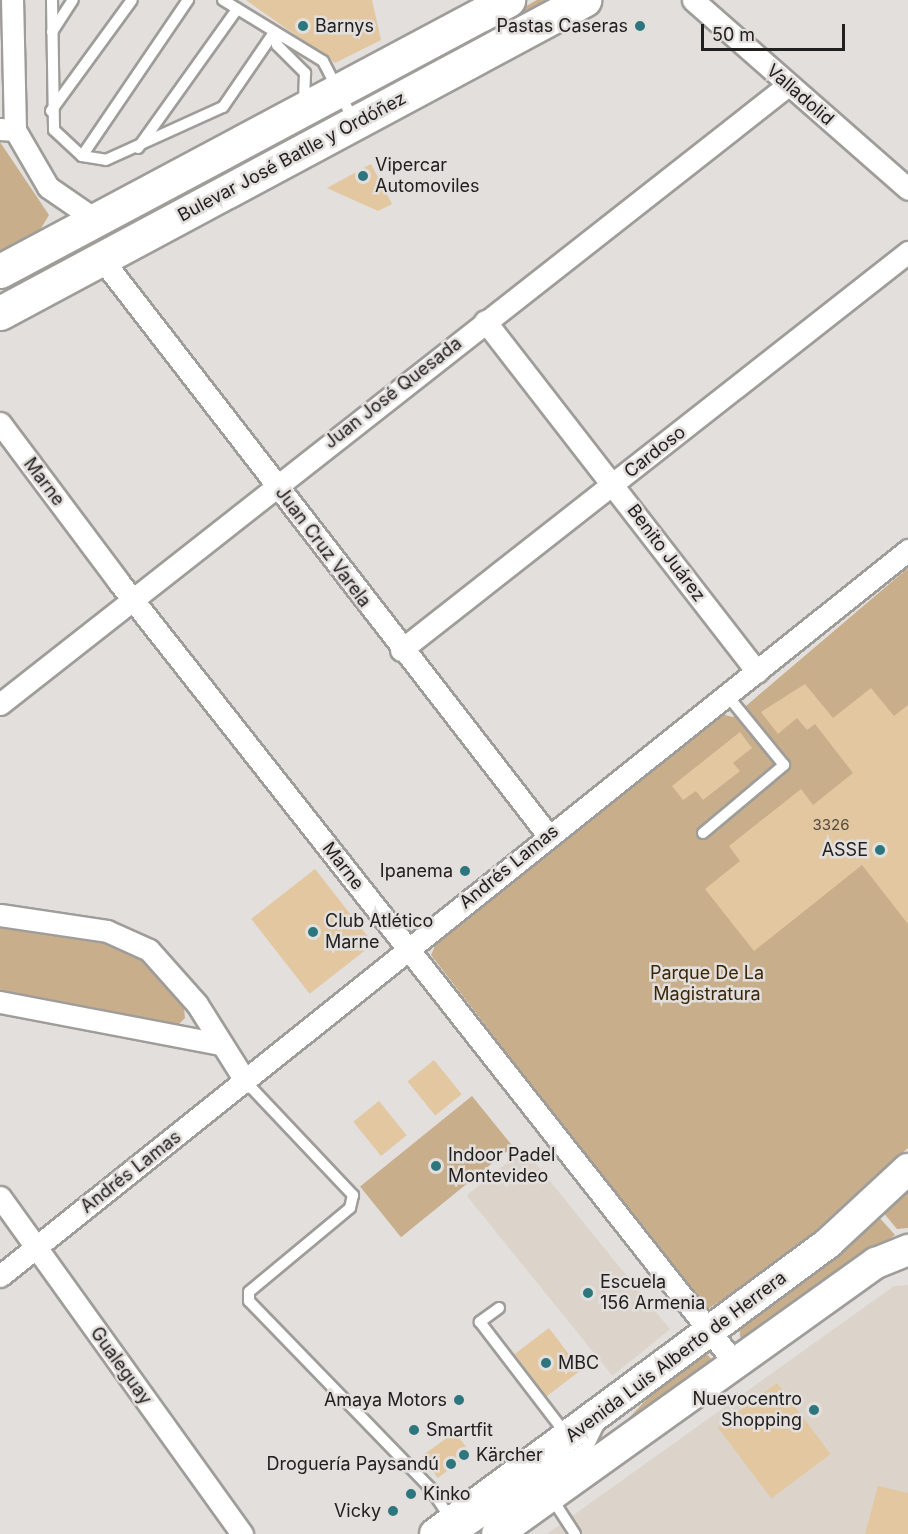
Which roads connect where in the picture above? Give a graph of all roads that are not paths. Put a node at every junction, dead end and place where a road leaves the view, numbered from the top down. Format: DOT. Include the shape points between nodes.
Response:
graph roads {
  1 [pos="12,0"];
  2 [pos="52,0"];
  3 [pos="73,0"];
  4 [pos="132,0"];
  5 [pos="188,0"];
  6 [pos="223,0"];
  7 [pos="508,0"];
  8 [pos="584,0"];
  9 [pos="693,0"];
  10 [pos="237,9"];
  11 [pos="52,32"];
  12 [pos="275,35"];
  13 [pos="788,85"];
  14 [pos="338,90"];
  15 [pos="303,107"];
  16 [pos="50,112"];
  17 [pos="355,124"];
  18 [pos="7,130"];
  19 [pos="136,151"];
  20 [pos="82,156"];
  21 [pos="908,189"];
  22 [pos="96,220"];
  23 [pos="908,252"];
  24 [pos="101,258"];
  25 [pos="0,271"];
  26 [pos="0,313"];
  27 [pos="485,321"];
  28 [pos="0,423"];
  29 [pos="614,484"];
  30 [pos="276,486"];
  31 [pos="908,550"];
  32 [pos="135,601"];
  33 [pos="401,650"];
  34 [pos="757,672"];
  35 [pos="727,695"];
  36 [pos="0,704"];
  37 [pos="703,833"];
  38 [pos="548,835"];
  39 [pos="0,915"];
  40 [pos="408,949"];
  41 [pos="0,1002"];
  42 [pos="220,1044"];
  43 [pos="246,1082"];
  44 [pos="908,1169"];
  45 [pos="0,1197"];
  46 [pos="36,1248"];
  47 [pos="908,1250"];
  48 [pos="0,1276"];
  49 [pos="499,1308"];
  50 [pos="711,1333"];
  51 [pos="734,1362"];
  52 [pos="603,1414"];
  53 [pos="569,1438"];
  54 [pos="549,1495"];
  55 [pos="451,1530"];
  56 [pos="242,1534"];
  57 [pos="496,1534"];
  58 [pos="575,1534"];
  1 -- 18 [label="street"];
  2 -- 11 [label="lane"];
  3 -- 11 [label="lane"];
  4 -- 16 [label="lane"];
  5 -- 20 [label="lane"];
  6 -- 10 [label="lane"];
  7 -- 14 [label="main road, Bulevar José Batlle y Ordóñez"];
  8 -- 17 [label="main road, Bulevar José Batlle y Ordóñez"];
  9 -- 13 [label="street, Valladolid"];
  10 -- 12 [label="lane"];
  10 -- 19 [label="lane"];
  11 -- 16 [label="lane"];
  12 -- 14 [label="lane" via="285,36 323,61"];
  12 -- 15 [label="lane" via="277,45 305,74"];
  12 -- 19 [label="lane" via="223,107"];
  13 -- 21 [label="street, Valladolid"];
  13 -- 27 [label="street, Juan José Quesada"];
  14 -- 15 [label="main road, Bulevar José Batlle y Ordóñez"];
  14 -- 17 [label="lane"];
  15 -- 22 [label="main road, Bulevar José Batlle y Ordóñez"];
  16 -- 20 [label="lane" via="54,130"];
  17 -- 24 [label="main road, Bulevar José Batlle y Ordóñez"];
  18 -- 22 [label="street" via="48,187"];
  19 -- 20 [label="lane" via="106,160"];
  22 -- 25 [label="main road, Bulevar José Batlle y Ordóñez"];
  23 -- 29 [label="street, Cardoso"];
  24 -- 26 [label="main road, Bulevar José Batlle y Ordóñez"];
  24 -- 30 [label="street, Juan Cruz Varela"];
  27 -- 29 [label="street, Benito Juárez"];
  27 -- 30 [label="street, Juan José Quesada"];
  28 -- 32 [label="street, Marne"];
  29 -- 33 [label="street, Cardoso"];
  29 -- 34 [label="street, Benito Juárez"];
  30 -- 32 [label="street, Juan José Quesada"];
  30 -- 33 [label="street, Juan Cruz Varela"];
  31 -- 34 [label="street, Andrés Lamas"];
  32 -- 36 [label="street, Juan José Quesada"];
  32 -- 40 [label="street, Marne"];
  33 -- 38 [label="street, Juan Cruz Varela"];
  34 -- 35 [label="street, Andrés Lamas"];
  35 -- 37 [label="lane" via="784,765"];
  35 -- 38 [label="street, Andrés Lamas"];
  38 -- 40 [label="street, Andrés Lamas"];
  39 -- 42 [label="street" via="107,932 149,950 197,1004"];
  40 -- 43 [label="street, Andrés Lamas"];
  40 -- 50 [label="street, Marne"];
  41 -- 42 [label="street"];
  42 -- 43 [label="street"];
  43 -- 46 [label="street, Andrés Lamas"];
  43 -- 55 [label="lane" via="353,1195 350,1208 249,1292 249,1301 430,1488"];
  44 -- 50 [label="main road, Avenida Luis Alberto de Herrera" via="828,1243"];
  45 -- 46 [label="street, Gualeguay"];
  46 -- 48 [label="street, Andrés Lamas"];
  46 -- 56 [label="street, Gualeguay"];
  47 -- 51 [label="main road, Avenida Luis Alberto de Herrera" via="876,1263"];
  49 -- 53 [label="lane" via="480,1322"];
  50 -- 51 [label="street, Marne"];
  50 -- 52 [label="main road, Avenida Luis Alberto de Herrera"];
  51 -- 54 [label="main road, Avenida Luis Alberto de Herrera"];
  52 -- 53 [label="main road, Avenida Luis Alberto de Herrera"];
  52 -- 55 [label="lane" via="589,1445"];
  53 -- 55 [label="main road, Avenida Luis Alberto de Herrera"];
  54 -- 57 [label="main road, Avenida Luis Alberto de Herrera"];
  54 -- 58 [label="lane"];
}
